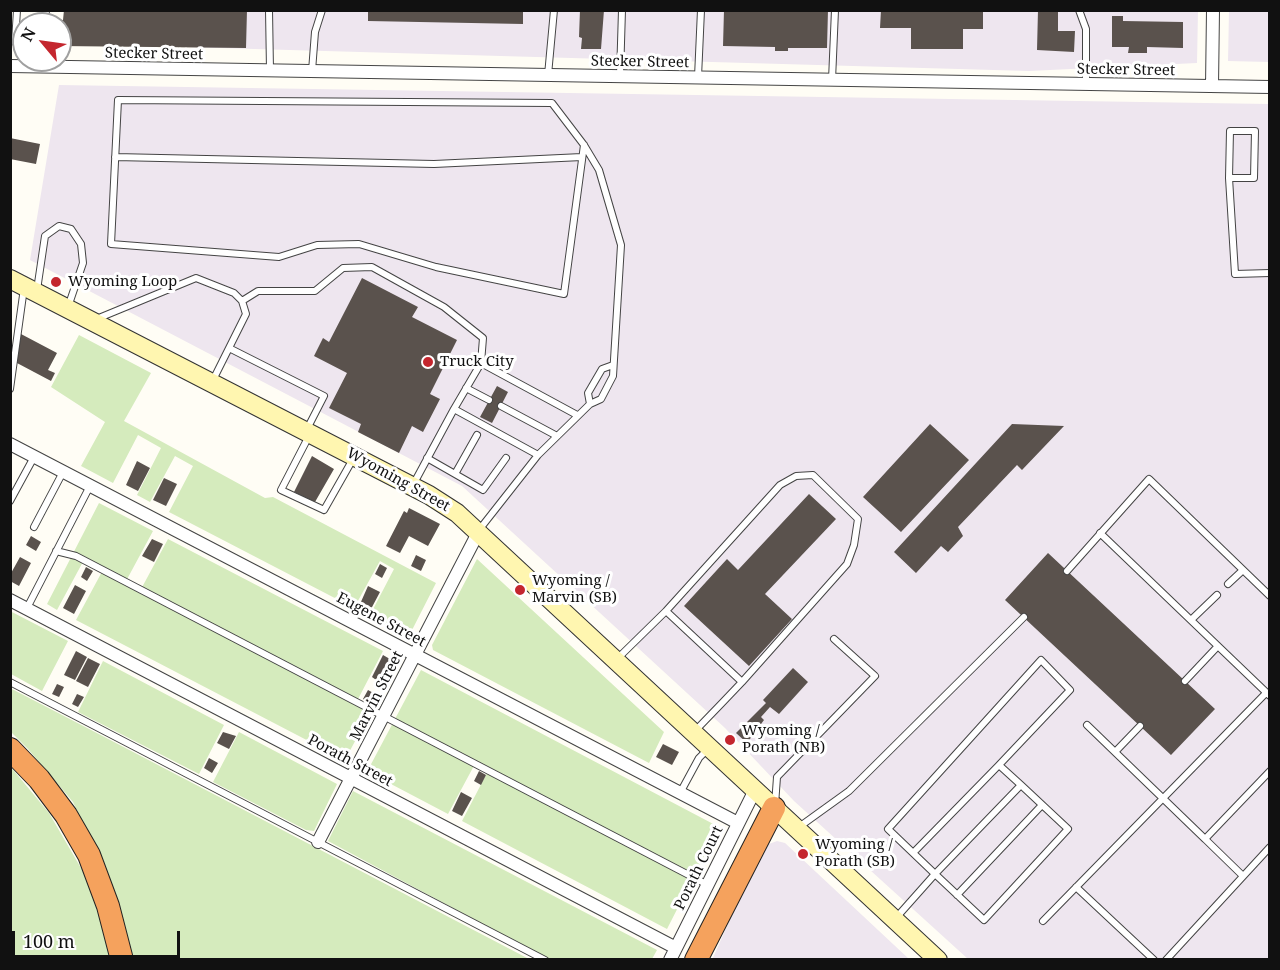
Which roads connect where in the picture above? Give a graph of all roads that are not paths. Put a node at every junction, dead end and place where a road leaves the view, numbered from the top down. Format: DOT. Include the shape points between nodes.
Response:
graph roads {
  1 [pos="269,10"];
  2 [pos="322,10"];
  3 [pos="554,10"];
  4 [pos="622,10"];
  5 [pos="701,10"];
  6 [pos="835,10"];
  7 [pos="1079,10"];
  8 [pos="1213,10"];
  9 [pos="72,64"];
  10 [pos="270,71"];
  11 [pos="312,72"];
  12 [pos="548,75"];
  13 [pos="620,76"];
  14 [pos="698,78"];
  15 [pos="832,80"];
  16 [pos="1086,84"];
  17 [pos="1212,86"];
  18 [pos="1269,87"];
  19 [pos="584,145"];
  20 [pos="115,157"];
  21 [pos="582,157"];
  22 [pos="1229,178"];
  23 [pos="1269,273"];
  24 [pos="24,286"];
  25 [pos="242,301"];
  26 [pos="68,307"];
  27 [pos="93,320"];
  28 [pos="14,340"];
  29 [pos="229,348"];
  30 [pos="481,363"];
  31 [pos="613,365"];
  32 [pos="212,382"];
  33 [pos="466,387"];
  34 [pos="10,388"];
  35 [pos="489,400"];
  36 [pos="590,404"];
  37 [pos="501,406"];
  38 [pos="454,409"];
  39 [pos="577,416"];
  40 [pos="308,432"];
  41 [pos="477,435"];
  42 [pos="557,436"];
  43 [pos="10,444"];
  44 [pos="538,455"];
  45 [pos="34,456"];
  46 [pos="354,456"];
  47 [pos="427,458"];
  48 [pos="506,458"];
  49 [pos="63,471"];
  50 [pos="455,474"];
  51 [pos="90,486"];
  52 [pos="412,486"];
  53 [pos="10,501"];
  54 [pos="34,527"];
  55 [pos="479,531"];
  56 [pos="1100,533"];
  57 [pos="56,551"];
  58 [pos="1243,570"];
  59 [pos="1067,571"];
  60 [pos="1228,584"];
  61 [pos="1217,595"];
  62 [pos="1269,596"];
  63 [pos="10,600"];
  64 [pos="27,608"];
  65 [pos="666,611"];
  66 [pos="1024,617"];
  67 [pos="1191,621"];
  68 [pos="834,639"];
  69 [pos="1218,646"];
  70 [pos="415,655"];
  71 [pos="616,660"];
  72 [pos="1185,681"];
  73 [pos="10,682"];
  74 [pos="742,682"];
  75 [pos="1268,694"];
  76 [pos="384,715"];
  77 [pos="1087,725"];
  78 [pos="1140,726"];
  79 [pos="693,733"];
  80 [pos="709,748"];
  81 [pos="10,749"];
  82 [pos="1115,752"];
  83 [pos="999,765"];
  84 [pos="1269,771"];
  85 [pos="351,778"];
  86 [pos="1021,785"];
  87 [pos="755,790"];
  88 [pos="680,793"];
  89 [pos="1163,798"];
  90 [pos="1042,805"];
  91 [pos="774,808"];
  92 [pos="738,823"];
  93 [pos="796,829"];
  94 [pos="1205,840"];
  95 [pos="318,842"];
  96 [pos="1269,847"];
  97 [pos="913,853"];
  98 [pos="935,874"];
  99 [pos="1243,876"];
  100 [pos="708,885"];
  101 [pos="1076,888"];
  102 [pos="957,895"];
  103 [pos="894,919"];
  104 [pos="1043,921"];
  105 [pos="673,954"];
  106 [pos="122,960"];
  107 [pos="545,960"];
  108 [pos="696,960"];
  109 [pos="938,960"];
  110 [pos="1154,960"];
  111 [pos="1166,960"];
  1 -- 10 [label="lane"];
  2 -- 11 [label="lane" via="315,32"];
  3 -- 12 [label="lane"];
  4 -- 13 [label="lane"];
  5 -- 14 [label="lane"];
  6 -- 15 [label="lane"];
  7 -- 16 [label="lane" via="1086,29"];
  8 -- 17 [label="street"];
  9 -- 10 [label="street, Stecker Street"];
  10 -- 11 [label="street, Stecker Street"];
  11 -- 12 [label="street, Stecker Street"];
  12 -- 13 [label="street, Stecker Street"];
  13 -- 14 [label="street, Stecker Street"];
  14 -- 15 [label="street, Stecker Street"];
  15 -- 16 [label="street, Stecker Street"];
  16 -- 17 [label="street, Stecker Street"];
  17 -- 18 [label="street, Stecker Street"];
  19 -- 20 [label="lane" via="552,103 118,100"];
  19 -- 21 [label="lane"];
  19 -- 31 [label="lane" via="599,170 621,244"];
  20 -- 21 [label="lane" via="434,164"];
  20 -- 21 [label="lane" via="111,244 279,257 317,245 359,244 436,267 564,294"];
  22 -- 22 [label="lane" via="1230,131 1255,131 1254,178"];
  22 -- 23 [label="lane" via="1235,274"];
  24 -- 26 [label="main road, Wyoming Street"];
  24 -- 26 [label="lane" via="45,236 59,226 71,229 81,244 83,263"];
  24 -- 28 [label="lane"];
  25 -- 27 [label="lane" via="234,293 196,278"];
  25 -- 29 [label="lane" via="246,314"];
  25 -- 30 [label="lane" via="258,291 315,291 343,268 372,267 444,307 483,338"];
  26 -- 27 [label="main road, Wyoming Street"];
  27 -- 32 [label="main road, Wyoming Street"];
  28 -- 34 [label="lane"];
  29 -- 32 [label="lane"];
  29 -- 40 [label="lane" via="324,396"];
  30 -- 33 [label="lane"];
  30 -- 39 [label="lane"];
  31 -- 36 [label="lane" via="613,376 601,399"];
  31 -- 36 [label="lane" via="602,369 588,393"];
  32 -- 40 [label="main road, Wyoming Street"];
  33 -- 35 [label="lane"];
  33 -- 38 [label="lane"];
  36 -- 39 [label="lane"];
  37 -- 42 [label="lane"];
  38 -- 44 [label="lane"];
  38 -- 47 [label="lane"];
  39 -- 42 [label="lane"];
  40 -- 46 [label="main road, Wyoming Street"];
  40 -- 46 [label="lane" via="281,490 309,505 326,509"];
  41 -- 50 [label="lane"];
  42 -- 44 [label="lane"];
  43 -- 45 [label="street, Eugene Street"];
  44 -- 55 [label="lane"];
  45 -- 49 [label="street, Eugene Street"];
  45 -- 53 [label="lane"];
  46 -- 52 [label="main road, Wyoming Street"];
  47 -- 50 [label="lane"];
  47 -- 52 [label="lane"];
  48 -- 50 [label="lane" via="483,490"];
  49 -- 51 [label="street, Eugene Street"];
  49 -- 54 [label="lane"];
  51 -- 57 [label="lane"];
  51 -- 70 [label="street, Eugene Street"];
  52 -- 55 [label="main road, Wyoming Street" via="443,503"];
  55 -- 70 [label="street, Marvin Street"];
  55 -- 71 [label="main road, Wyoming Street"];
  56 -- 58 [label="lane" via="1149,479"];
  56 -- 59 [label="lane"];
  56 -- 67 [label="lane"];
  57 -- 64 [label="lane"];
  57 -- 76 [label="lane" via="76,556"];
  58 -- 60 [label="lane"];
  58 -- 62 [label="lane"];
  61 -- 67 [label="lane"];
  63 -- 64 [label="street, Porath Street"];
  64 -- 85 [label="street, Porath Street"];
  65 -- 71 [label="lane"];
  65 -- 74 [label="lane"];
  65 -- 74 [label="lane" via="780,485 796,476 813,475 858,519 847,564"];
  66 -- 93 [label="lane" via="849,790"];
  67 -- 69 [label="lane"];
  68 -- 91 [label="lane" via="875,676 777,777"];
  69 -- 72 [label="lane"];
  69 -- 75 [label="lane"];
  70 -- 76 [label="street, Marvin Street"];
  70 -- 88 [label="street, Eugene Street"];
  71 -- 79 [label="main road, Wyoming Street"];
  73 -- 95 [label="lane"];
  74 -- 79 [label="lane"];
  75 -- 89 [label="lane"];
  76 -- 85 [label="street, Marvin Street"];
  76 -- 100 [label="lane"];
  77 -- 82 [label="lane"];
  78 -- 82 [label="lane"];
  79 -- 80 [label="main road, Wyoming Street"];
  80 -- 87 [label="main road, Wyoming Street"];
  80 -- 88 [label="lane" via="697,761"];
  81 -- 106 [label="highway" via="66,815 89,855"];
  82 -- 89 [label="lane"];
  83 -- 86 [label="lane"];
  83 -- 97 [label="lane"];
  83 -- 97 [label="lane" via="1070,690 1041,660 888,829"];
  84 -- 94 [label="lane"];
  85 -- 95 [label="street, Marvin Street"];
  85 -- 105 [label="street, Porath Street"];
  86 -- 90 [label="lane"];
  86 -- 98 [label="lane"];
  87 -- 91 [label="main road, Wyoming Street"];
  87 -- 92 [label="street, Porath Court"];
  88 -- 92 [label="street, Eugene Street"];
  89 -- 94 [label="lane"];
  89 -- 101 [label="lane"];
  90 -- 102 [label="lane"];
  90 -- 102 [label="lane" via="1068,829 984,920"];
  91 -- 93 [label="main road, Wyoming Street"];
  91 -- 108 [label="highway"];
  92 -- 100 [label="street, Porath Court"];
  93 -- 103 [label="main road, Wyoming Street"];
  94 -- 99 [label="lane"];
  95 -- 107 [label="lane"];
  96 -- 99 [label="lane"];
  97 -- 98 [label="lane"];
  98 -- 102 [label="lane"];
  98 -- 103 [label="lane"];
  99 -- 111 [label="lane"];
  100 -- 105 [label="street, Porath Court"];
  101 -- 104 [label="lane"];
  101 -- 110 [label="lane"];
  103 -- 109 [label="main road, Wyoming Street"];
}
